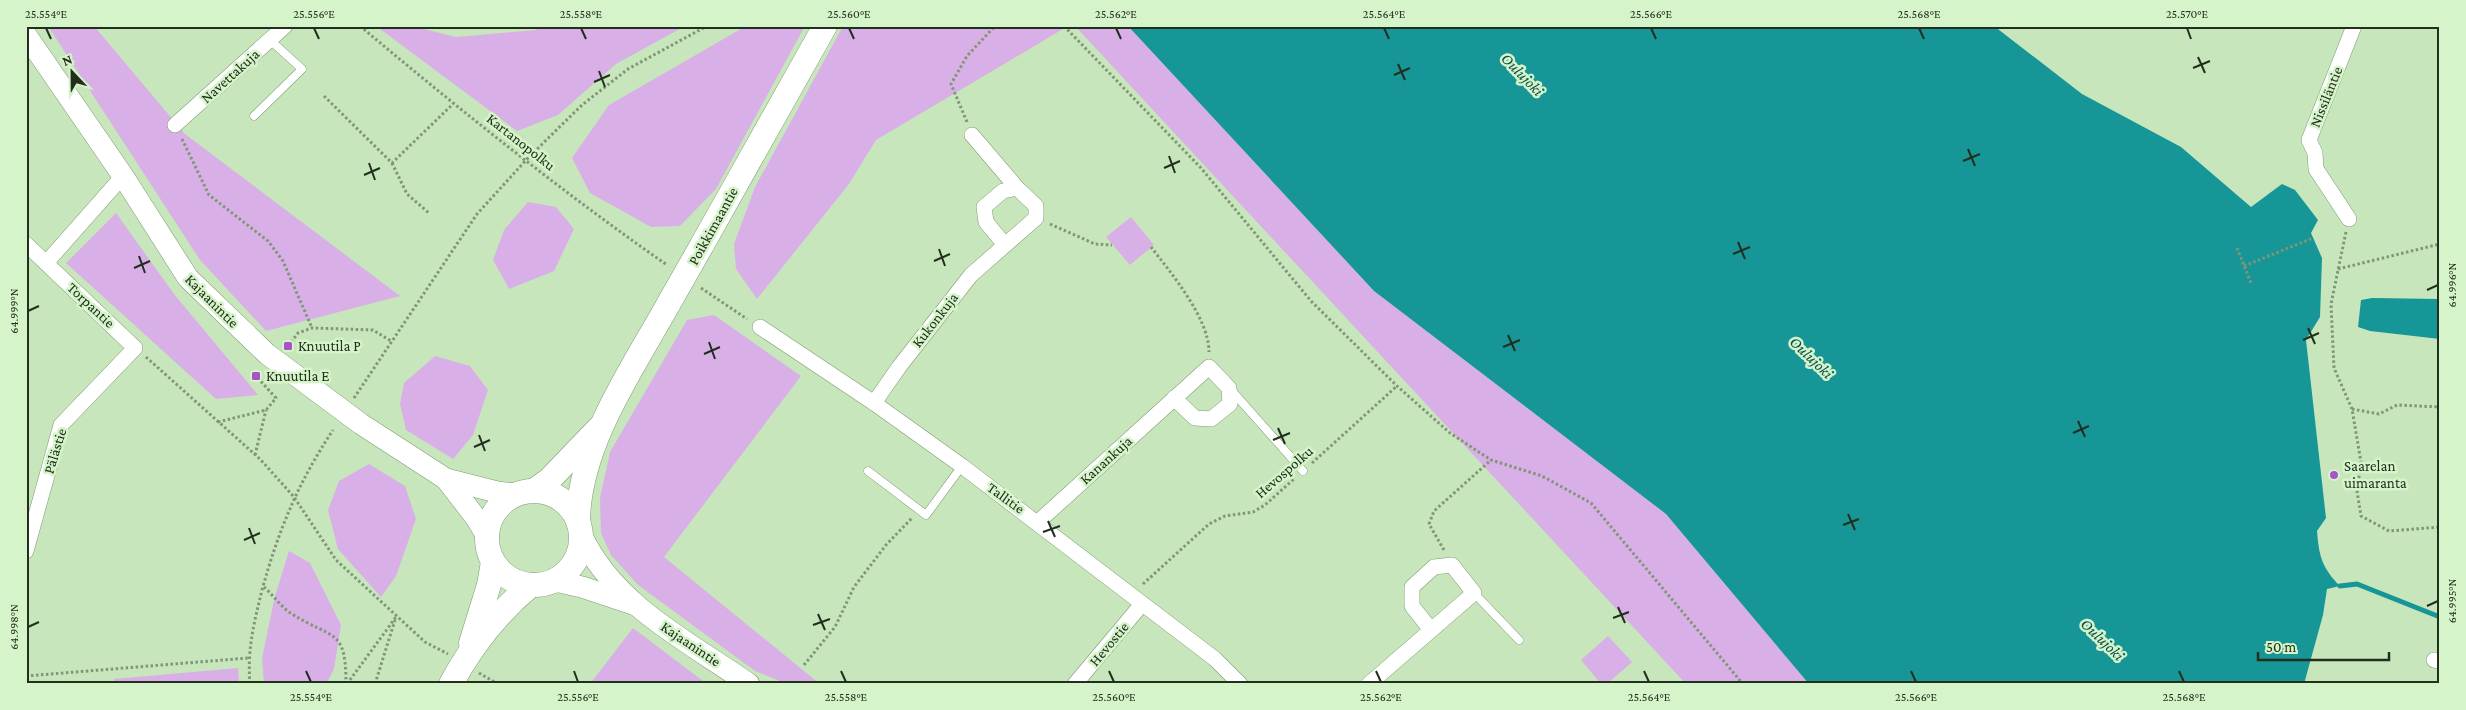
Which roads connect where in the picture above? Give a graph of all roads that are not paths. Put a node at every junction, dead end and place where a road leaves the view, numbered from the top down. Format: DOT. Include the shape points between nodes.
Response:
graph roads {
  1 [pos="285,26"];
  2 [pos="825,26"];
  3 [pos="2354,26"];
  4 [pos="26,35"];
  5 [pos="270,40"];
  6 [pos="254,116"];
  7 [pos="175,125"];
  8 [pos="972,135"];
  9 [pos="123,176"];
  10 [pos="1017,188"];
  11 [pos="2349,219"];
  12 [pos="26,244"];
  13 [pos="1005,246"];
  14 [pos="46,263"];
  15 [pos="760,327"];
  16 [pos="135,348"];
  17 [pos="1229,388"];
  18 [pos="1174,398"];
  19 [pos="874,403"];
  20 [pos="601,426"];
  21 [pos="962,466"];
  22 [pos="868,471"];
  23 [pos="1303,471"];
  24 [pos="446,479"];
  25 [pos="525,492"];
  26 [pos="1038,522"];
  27 [pos="580,528"];
  28 [pos="486,535"];
  29 [pos="26,551"];
  30 [pos="493,562"];
  31 [pos="555,581"];
  32 [pos="531,585"];
  33 [pos="1474,592"];
  34 [pos="1137,599"];
  35 [pos="633,604"];
  36 [pos="1431,630"];
  37 [pos="1519,640"];
  38 [pos="464,659"];
  39 [pos="451,684"];
  40 [pos="749,684"];
  41 [pos="1075,684"];
  42 [pos="1240,684"];
  43 [pos="1369,684"];
  1 -- 5 [label="street, Navettakuja"];
  2 -- 20 [label="main road, Poikkimaantie, bridge"];
  3 -- 11 [label="street, Nissiläntie" via="2309,140 2316,169"];
  4 -- 9 [label="main road, Kajaanintie"];
  5 -- 6 [label="lane" via="302,69"];
  5 -- 7 [label="street, Navettakuja"];
  8 -- 10 [label="street"];
  9 -- 14 [label="street"];
  9 -- 24 [label="main road, Kajaanintie" via="188,278 267,354 361,424"];
  10 -- 13 [label="street, Kukonkuja" via="1036,206 1036,218"];
  10 -- 13 [label="street" via="1003,190 984,207 986,222"];
  12 -- 14 [label="street, Torpantie"];
  13 -- 19 [label="street, Kukonkuja" via="971,275"];
  14 -- 16 [label="street, Torpantie"];
  15 -- 19 [label="street, Tallitie"];
  16 -- 29 [label="street, Pälästie" via="61,425"];
  17 -- 18 [label="street, Kanankuja" via="1209,367"];
  17 -- 18 [label="street" via="1230,404 1212,419 1195,418"];
  17 -- 23 [label="lane"];
  18 -- 26 [label="street, Kanankuja"];
  19 -- 21 [label="street, Tallitie"];
  20 -- 25 [label="main road, Poikkimaantie" via="549,480"];
  20 -- 27 [label="main road, Poikkimaantie" via="579,500"];
  21 -- 22 [label="lane" via="926,515"];
  21 -- 26 [label="street, Tallitie"];
  24 -- 25 [label="main road, Kajaanintie" via="497,492"];
  24 -- 28 [label="main road, Kajaanintie"];
  25 -- 27 [label="main road" via="544,491 561,499 568,505"];
  25 -- 28 [label="main road" via="495,510"];
  26 -- 34 [label="street, Tallitie"];
  27 -- 31 [label="main road" via="581,546 575,562"];
  27 -- 35 [label="main road, Kajaanintie" via="591,557"];
  28 -- 30 [label="main road"];
  30 -- 32 [label="main road" via="507,577"];
  30 -- 38 [label="main road" via="489,585"];
  31 -- 32 [label="main road"];
  31 -- 35 [label="main road, Kajaanintie"];
  32 -- 38 [label="main road" via="516,597"];
  33 -- 36 [label="street"];
  33 -- 36 [label="street" via="1452,565 1434,567 1412,587 1412,606"];
  33 -- 37 [label="lane"];
  34 -- 41 [label="street, Hevostie"];
  34 -- 42 [label="street, Tallitie" via="1215,659"];
  35 -- 40 [label="main road, Kajaanintie"];
  36 -- 43 [label="street"];
  38 -- 39 [label="main road"];
}
